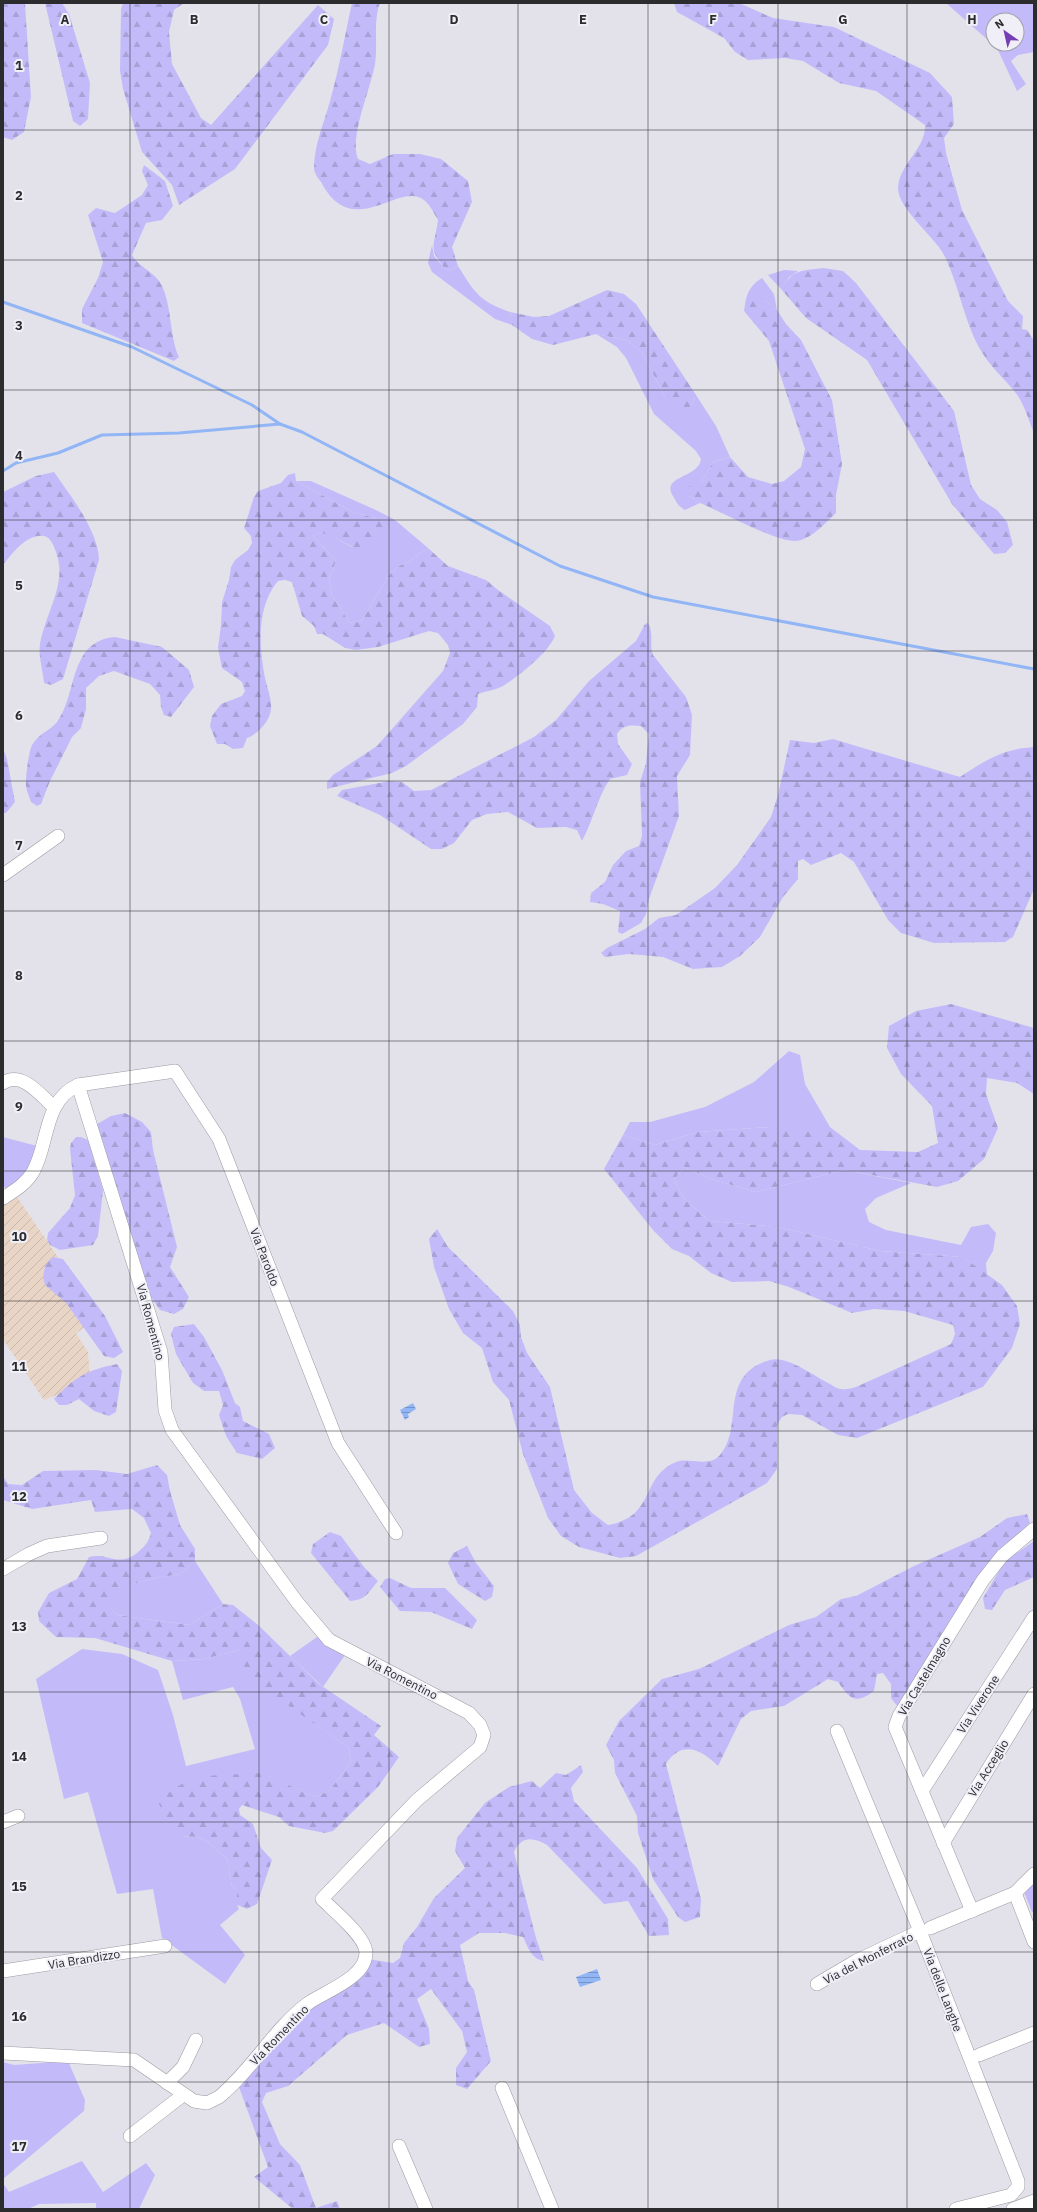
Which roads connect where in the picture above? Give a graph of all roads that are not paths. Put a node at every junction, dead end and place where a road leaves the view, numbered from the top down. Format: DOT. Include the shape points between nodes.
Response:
graph roads {
  1 [pos="58,836"];
  2 [pos="3,874"];
  3 [pos="3,1083"];
  4 [pos="78,1085"];
  5 [pos="54,1107"];
  6 [pos="3,1198"];
  7 [pos="1034,1529"];
  8 [pos="396,1533"];
  9 [pos="101,1538"];
  10 [pos="3,1568"];
  11 [pos="1034,1617"];
  12 [pos="1034,1694"];
  13 [pos="837,1731"];
  14 [pos="922,1791"];
  15 [pos="18,1816"];
  16 [pos="3,1822"];
  17 [pos="943,1843"];
  18 [pos="1034,1874"];
  19 [pos="1015,1893"];
  20 [pos="972,1911"];
  21 [pos="1030,1922"];
  22 [pos="925,1930"];
  23 [pos="1034,1942"];
  24 [pos="165,1946"];
  25 [pos="3,1971"];
  26 [pos="817,1984"];
  27 [pos="1034,2033"];
  28 [pos="196,2040"];
  29 [pos="3,2053"];
  30 [pos="979,2055"];
  31 [pos="167,2083"];
  32 [pos="502,2088"];
  33 [pos="183,2095"];
  34 [pos="130,2136"];
  35 [pos="399,2146"];
  36 [pos="1034,2200"];
  37 [pos="426,2209"];
  38 [pos="552,2209"];
  39 [pos="956,2209"];
  40 [pos="1013,2209"];
  1 -- 2 [label="street"];
  3 -- 5 [label="street" via="12,1078 22,1080"];
  4 -- 5 [label="street" via="63,1095"];
  4 -- 8 [label="street, Via Paroldo" via="175,1071 222,1145 338,1443"];
  4 -- 33 [label="street, Via Romentino" via="161,1352 165,1410 172,1430 293,1596 329,1640 469,1713 480,1725 484,1735 480,1747 417,1800 322,1899 353,1930 365,1947 366,1957 358,1972 296,2014 219,2097 213,2101 200,2103"];
  5 -- 6 [label="street" via="34,1172"];
  7 -- 14 [label="street, Via Castelmagno" via="1013,1545 990,1571 899,1716 895,1727"];
  9 -- 10 [label="street" via="47,1546"];
  11 -- 14 [label="street, Via Viverone"];
  12 -- 17 [label="street, Via Acceglio"];
  13 -- 22 [label="street, Via delle Langhe"];
  14 -- 17 [label="street, Via Castelmagno"];
  15 -- 16 [label="street"];
  17 -- 20 [label="street, Via Castelmagno"];
  18 -- 19 [label="street"];
  19 -- 20 [label="street"];
  19 -- 21 [label="street"];
  20 -- 22 [label="street"];
  21 -- 23 [label="street"];
  22 -- 26 [label="street, Via del Monferrato" via="856,1961"];
  22 -- 39 [label="street, Via delle Langhe" via="1018,2187 1011,2195"];
  24 -- 25 [label="street, Via Brandizzo"];
  27 -- 30 [label="street"];
  28 -- 31 [label="street" via="183,2067"];
  29 -- 31 [label="street, Via Romentino" via="126,2059 140,2063"];
  31 -- 33 [label="street, Via Romentino"];
  32 -- 38 [label="street"];
  33 -- 34 [label="street"];
  35 -- 37 [label="street"];
  36 -- 40 [label="street"];
}
